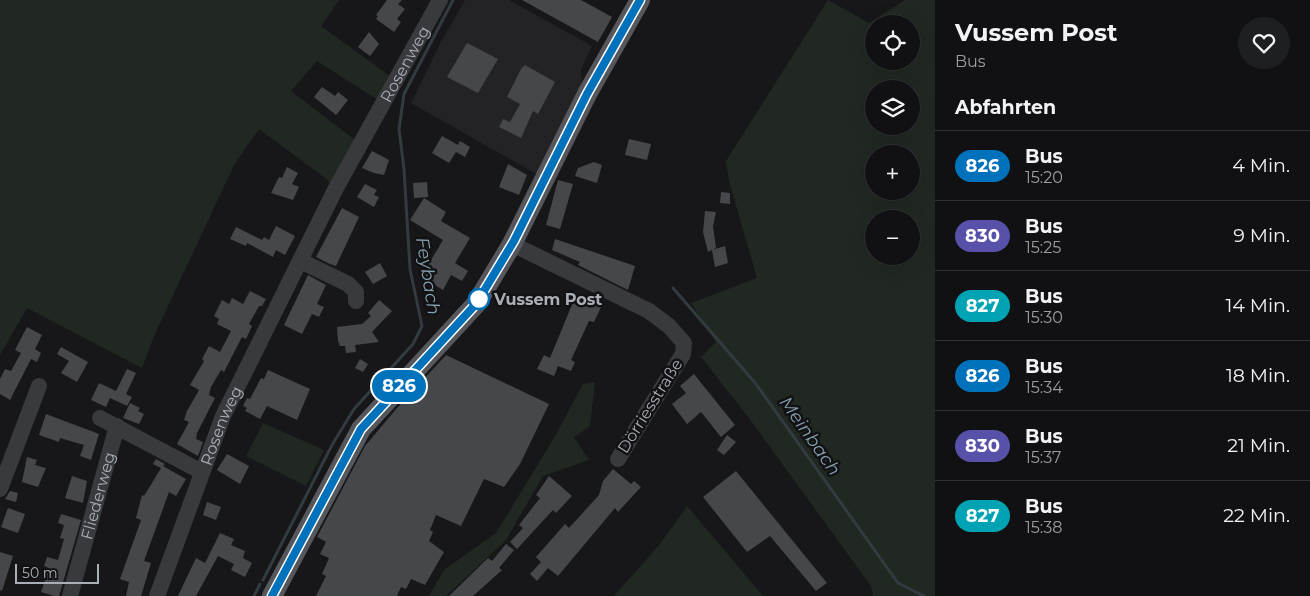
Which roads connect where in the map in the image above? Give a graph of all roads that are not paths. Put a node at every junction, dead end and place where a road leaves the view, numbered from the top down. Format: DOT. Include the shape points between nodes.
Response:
graph roads {
  1 [pos="440,0"];
  2 [pos="640,0"];
  3 [pos="512,244"];
  4 [pos="301,262"];
  5 [pos="356,301"];
  6 [pos="39,386"];
  7 [pos="100,418"];
  8 [pos="117,426"];
  9 [pos="618,459"];
  10 [pos="202,472"];
  11 [pos="0,489"];
  12 [pos="70,596"];
  13 [pos="157,596"];
  14 [pos="272,596"];
  1 -- 4 [label="street, Rosenweg" via="335,190"];
  2 -- 3 [label="main road" via="587,94"];
  3 -- 9 [label="street, Dörriesstraße" via="649,311 684,343 683,354"];
  3 -- 14 [label="main road" via="476,304 361,429"];
  4 -- 5 [label="street" via="348,284 356,292"];
  4 -- 10 [label="street, Rosenweg" via="223,416"];
  6 -- 11 [label="street"];
  7 -- 8 [label="street"];
  8 -- 10 [label="street"];
  8 -- 12 [label="street, Fliederweg"];
  10 -- 13 [label="street, Rosenweg"];
}
